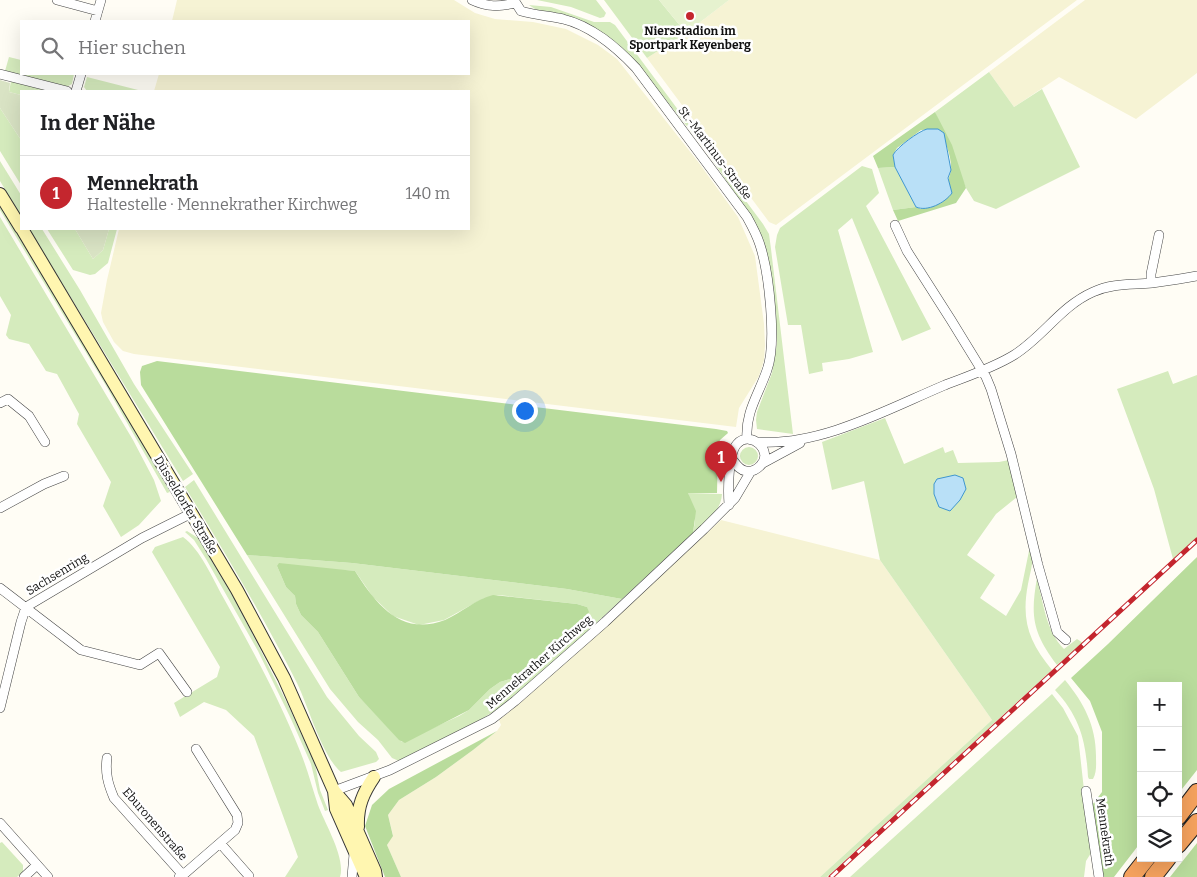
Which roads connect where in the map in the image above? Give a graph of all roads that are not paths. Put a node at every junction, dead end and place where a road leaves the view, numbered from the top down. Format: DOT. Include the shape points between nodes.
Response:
graph roads {
  1 [pos="57,0"];
  2 [pos="101,0"];
  3 [pos="472,0"];
  4 [pos="515,2"];
  5 [pos="98,10"];
  6 [pos="95,20"];
  7 [pos="0,74"];
  8 [pos="81,75"];
  9 [pos="63,90"];
  10 [pos="76,90"];
  11 [pos="0,194"];
  12 [pos="20,225"];
  13 [pos="895,225"];
  14 [pos="23,230"];
  15 [pos="1160,235"];
  16 [pos="1197,276"];
  17 [pos="1151,283"];
  18 [pos="981,371"];
  19 [pos="0,403"];
  20 [pos="747,439"];
  21 [pos="808,439"];
  22 [pos="46,442"];
  23 [pos="759,442"];
  24 [pos="732,459"];
  25 [pos="763,463"];
  26 [pos="751,471"];
  27 [pos="64,476"];
  28 [pos="729,505"];
  29 [pos="0,508"];
  30 [pos="192,513"];
  31 [pos="0,588"];
  32 [pos="26,607"];
  33 [pos="1066,640"];
  34 [pos="187,692"];
  35 [pos="0,708"];
  36 [pos="196,749"];
  37 [pos="107,758"];
  38 [pos="374,776"];
  39 [pos="334,790"];
  40 [pos="1086,791"];
  41 [pos="1197,792"];
  42 [pos="1182,812"];
  43 [pos="1197,822"];
  44 [pos="0,823"];
  45 [pos="358,830"];
  46 [pos="1182,840"];
  47 [pos="220,843"];
  48 [pos="354,851"];
  49 [pos="1144,862"];
  50 [pos="1165,862"];
  51 [pos="37,865"];
  52 [pos="181,876"];
  53 [pos="249,876"];
  54 [pos="24,877"];
  55 [pos="48,877"];
  56 [pos="352,877"];
  57 [pos="366,877"];
  58 [pos="376,877"];
  59 [pos="1099,877"];
  60 [pos="1132,877"];
  61 [pos="1153,877"];
  1 -- 5 [label="street"];
  2 -- 5 [label="street"];
  3 -- 4 [label="street, St.-Martinus-Straße" via="486,6"];
  4 -- 20 [label="street, St.-Martinus-Straße" via="521,11 565,20 600,36 617,48 636,68 757,234 766,276 772,342 768,370 748,415"];
  5 -- 6 [label="street"];
  7 -- 9 [label="street"];
  8 -- 10 [label="street"];
  11 -- 12 [label="main road, Düsseldorfer Straße"];
  13 -- 18 [label="street" via="907,251"];
  14 -- 30 [label="main road, Düsseldorfer Straße"];
  15 -- 17 [label="street"];
  16 -- 17 [label="street"];
  17 -- 18 [label="street" via="1115,285 1092,293 1066,309 1040,336 1013,356"];
  18 -- 21 [label="street"];
  18 -- 33 [label="street" via="1002,422 1056,632"];
  19 -- 22 [label="street" via="8,399 29,416"];
  20 -- 23 [label="street"];
  20 -- 24 [label="street" via="736,445"];
  21 -- 23 [label="street"];
  21 -- 25 [label="street"];
  23 -- 25 [label="street" via="764,450"];
  24 -- 26 [label="street" via="741,470"];
  24 -- 28 [label="street"];
  25 -- 26 [label="street, Mennekrather Kirchweg"];
  26 -- 28 [label="street, Mennekrather Kirchweg"];
  27 -- 29 [label="street"];
  28 -- 38 [label="street, Mennekrather Kirchweg" via="605,622 492,719 438,748"];
  30 -- 32 [label="street, Sachsenring" via="142,538"];
  30 -- 39 [label="main road, Düsseldorfer Straße" via="284,678"];
  31 -- 32 [label="street"];
  32 -- 34 [label="street" via="81,650 140,665 159,653"];
  32 -- 35 [label="street, Sachsenring"];
  36 -- 47 [label="street, Eburonenstraße" via="237,816 235,830"];
  37 -- 52 [label="street, Eburonenstraße" via="105,770 114,798"];
  38 -- 39 [label="street, Mennekrather Kirchweg"];
  38 -- 45 [label="main road" via="359,804"];
  39 -- 45 [label="main road, Düsseldorfer Straße" via="346,805"];
  39 -- 48 [label="main road, Düsseldorfer Straße" via="336,809"];
  40 -- 59 [label="street, Mennekrath"];
  41 -- 42 [label="highway"];
  43 -- 46 [label="highway"];
  44 -- 51 [label="street"];
  45 -- 58 [label="main road, Düsseldorfer Straße"];
  47 -- 52 [label="street, Eburonenstraße"];
  47 -- 53 [label="street"];
  48 -- 56 [label="street"];
  48 -- 57 [label="main road, Düsseldorfer Straße"];
  49 -- 60 [label="highway"];
  50 -- 61 [label="highway"];
  51 -- 54 [label="street"];
  51 -- 55 [label="street"];
}
